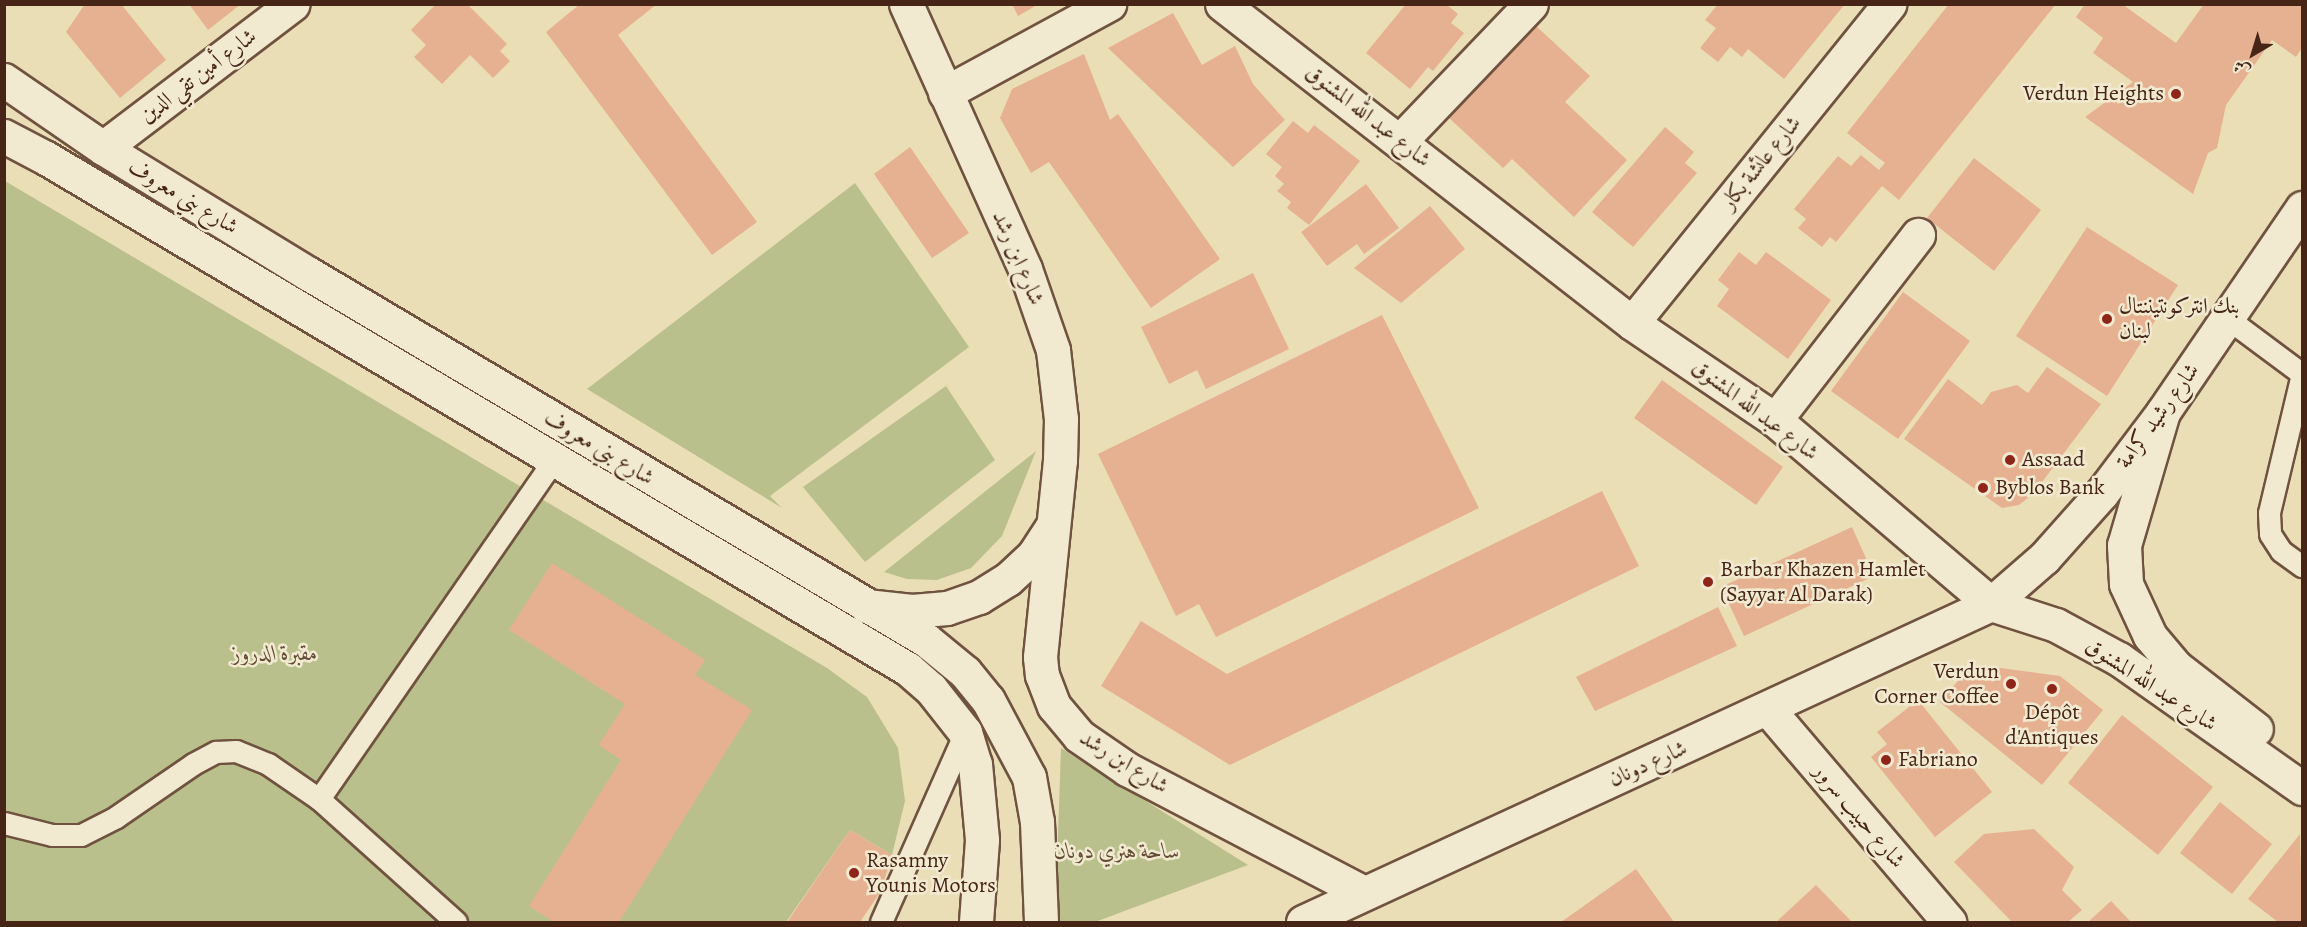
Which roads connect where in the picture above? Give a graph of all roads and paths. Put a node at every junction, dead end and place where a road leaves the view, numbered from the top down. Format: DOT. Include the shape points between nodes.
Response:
graph roads {
  1 [pos="293,4"];
  2 [pos="906,4"];
  3 [pos="1109,4"];
  4 [pos="1222,4"];
  5 [pos="1531,4"];
  6 [pos="1889,4"];
  7 [pos="4,80"];
  8 [pos="945,93"];
  9 [pos="4,136"];
  10 [pos="1401,140"];
  11 [pos="103,148"];
  12 [pos="2302,208"];
  13 [pos="1918,236"];
  14 [pos="2227,318"];
  15 [pos="1632,322"];
  16 [pos="2302,374"];
  17 [pos="2163,412"];
  18 [pos="1775,420"];
  19 [pos="616,459"];
  20 [pos="554,460"];
  21 [pos="600,487"];
  22 [pos="1052,527"];
  23 [pos="2302,566"];
  24 [pos="1991,604"];
  25 [pos="866,606"];
  26 [pos="1768,709"];
  27 [pos="965,732"];
  28 [pos="2302,761"];
  29 [pos="2302,788"];
  30 [pos="319,799"];
  31 [pos="4,823"];
  32 [pos="1364,893"];
  33 [pos="456,922"];
  34 [pos="880,922"];
  35 [pos="976,922"];
  36 [pos="1041,922"];
  37 [pos="1303,922"];
  38 [pos="1949,922"];
  1 -- 11 [label="street, شارع أمين تقي الدين"];
  2 -- 8 [label="street, شارع ابن رشد"];
  3 -- 8 [label="street"];
  4 -- 10 [label="street, شارع عبد الله المشنوق"];
  5 -- 10 [label="street"];
  6 -- 15 [label="street, شارع عائشة بكار"];
  7 -- 11 [label="street, شارع بني معروف"];
  8 -- 22 [label="street, شارع ابن رشد" via="1025,269 1053,350 1061,420"];
  9 -- 20 [label="street, شارع بني معروف"];
  10 -- 15 [label="street, شارع عبد الله المشنوق"];
  11 -- 19 [label="street, شارع بني معروف"];
  12 -- 14 [label="street, شارع رشيد كرامة"];
  13 -- 18 [label="street"];
  14 -- 16 [label="lane"];
  14 -- 17 [label="street, شارع رشيد كرامة"];
  15 -- 18 [label="street, شارع عبد الله المشنوق"];
  16 -- 23 [label="lane" via="2269,513 2270,534 2282,551"];
  17 -- 24 [label="street, شارع رشيد كرامة" via="2066,536"];
  17 -- 28 [label="street, شارع عبد الله المشنوق" via="2124,545 2126,584 2132,601 2150,636 2176,667"];
  18 -- 24 [label="street, شارع عبد الله المشنوق"];
  19 -- 21 [label="street"];
  19 -- 25 [label="street, شارع بني معروف"];
  20 -- 21 [label="street, شارع بني معروف"];
  20 -- 30 [label="lane"];
  21 -- 27 [label="street, شارع بني معروف" via="877,648 931,689"];
  22 -- 25 [label="street, شارع ابن رشد" via="1033,556 1008,579 979,597 946,608 912,611"];
  22 -- 32 [label="street, شارع ابن رشد" via="1040,657 1047,691 1065,722 1126,769"];
  24 -- 26 [label="street, شارع دونان"];
  24 -- 29 [label="street, شارع عبد الله المشنوق" via="2056,625 2119,659"];
  25 -- 36 [label="street, شارع بني معروف" via="926,640 965,672 1004,727 1035,795"];
  26 -- 32 [label="street, شارع دونان"];
  26 -- 38 [label="street, شارع حبيب سرور"];
  27 -- 34 [label="lane"];
  27 -- 35 [label="street, شارع بني معروف" via="980,784 982,813 982,873"];
  30 -- 31 [label="lane" via="255,758 236,751 216,752 81,835 52,835"];
  30 -- 33 [label="lane"];
  32 -- 37 [label="street, شارع دونان"];
}
